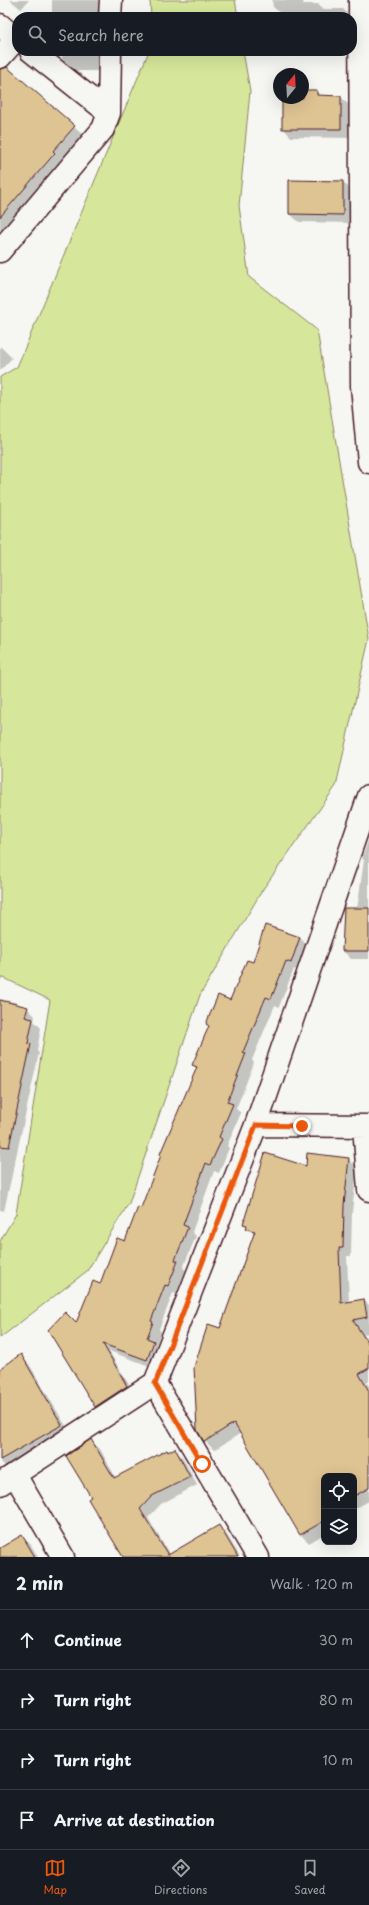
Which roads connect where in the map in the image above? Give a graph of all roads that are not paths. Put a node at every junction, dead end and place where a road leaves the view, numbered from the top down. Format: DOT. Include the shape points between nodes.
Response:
graph roads {
  1 [pos="111,0"];
  2 [pos="360,0"];
  3 [pos="110,12"];
  4 [pos="12,44"];
  5 [pos="37,56"];
  6 [pos="110,56"];
  7 [pos="0,57"];
  8 [pos="109,113"];
  9 [pos="0,251"];
  10 [pos="365,271"];
  11 [pos="369,462"];
  12 [pos="369,796"];
  13 [pos="256,1125"];
  14 [pos="366,1126"];
  15 [pos="369,1190"];
  16 [pos="155,1384"];
  17 [pos="8,1480"];
  18 [pos="63,1557"];
  19 [pos="258,1557"];
  1 -- 3 [label="street"];
  2 -- 10 [label="street"];
  4 -- 7 [label="street"];
  5 -- 8 [label="street"];
  6 -- 8 [label="street"];
  8 -- 9 [label="street" via="104,129"];
  10 -- 11 [label="street" via="362,386"];
  12 -- 13 [label="street"];
  13 -- 14 [label="street"];
  13 -- 16 [label="street"];
  14 -- 15 [label="street"];
  16 -- 17 [label="street"];
  16 -- 19 [label="street"];
  17 -- 18 [label="street"];
}
